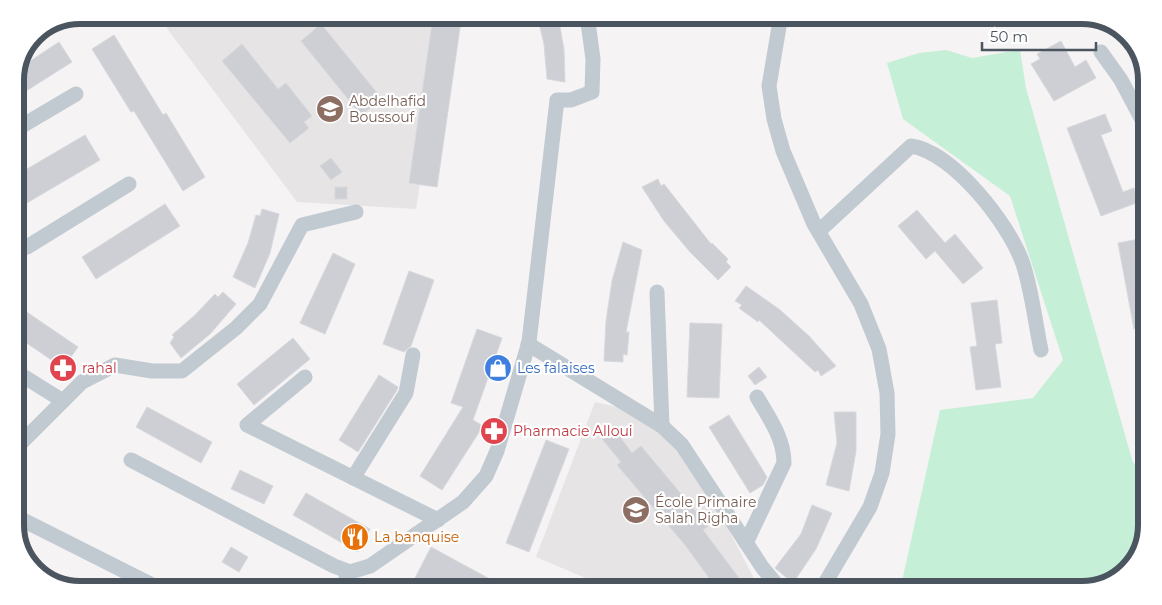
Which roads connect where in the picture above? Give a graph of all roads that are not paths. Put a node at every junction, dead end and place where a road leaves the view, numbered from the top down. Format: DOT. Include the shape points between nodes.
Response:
graph roads {
  1 [pos="588,24"];
  2 [pos="779,24"];
  3 [pos="1101,52"];
  4 [pos="76,94"];
  5 [pos="1138,112"];
  6 [pos="24,125"];
  7 [pos="129,184"];
  8 [pos="356,212"];
  9 [pos="818,231"];
  10 [pos="24,248"];
  11 [pos="657,292"];
  12 [pos="528,344"];
  13 [pos="1041,350"];
  14 [pos="413,355"];
  15 [pos="24,377"];
  16 [pos="305,377"];
  17 [pos="757,397"];
  18 [pos="63,401"];
  19 [pos="662,426"];
  20 [pos="24,440"];
  21 [pos="132,460"];
  22 [pos="353,478"];
  23 [pos="438,520"];
  24 [pos="24,521"];
  25 [pos="746,543"];
  26 [pos="350,572"];
  27 [pos="144,581"];
  28 [pos="345,581"];
  29 [pos="774,581"];
  30 [pos="826,581"];
  1 -- 12 [label="street" via="593,65 592,92 571,100 557,100"];
  2 -- 9 [label="street" via="769,86 774,119 783,151"];
  3 -- 5 [label="street"];
  4 -- 6 [label="street"];
  7 -- 10 [label="street"];
  8 -- 18 [label="street" via="302,225 260,304 236,328 182,371 152,371 116,365 82,382"];
  9 -- 13 [label="street" via="912,146 924,148 956,169 997,215 1023,263"];
  9 -- 30 [label="street" via="861,304 879,349 888,393 888,434 882,473 870,507"];
  11 -- 19 [label="street"];
  12 -- 19 [label="street"];
  12 -- 23 [label="street" via="497,451 486,476 469,496"];
  14 -- 22 [label="street" via="406,393"];
  15 -- 18 [label="street"];
  16 -- 22 [label="street" via="248,425"];
  17 -- 25 [label="street" via="779,436 784,463"];
  18 -- 20 [label="street"];
  19 -- 25 [label="street" via="682,445"];
  21 -- 26 [label="street"];
  22 -- 23 [label="street"];
  23 -- 26 [label="street" via="370,566"];
  24 -- 27 [label="street"];
  25 -- 29 [label="street"];
  26 -- 28 [label="street"];
}
